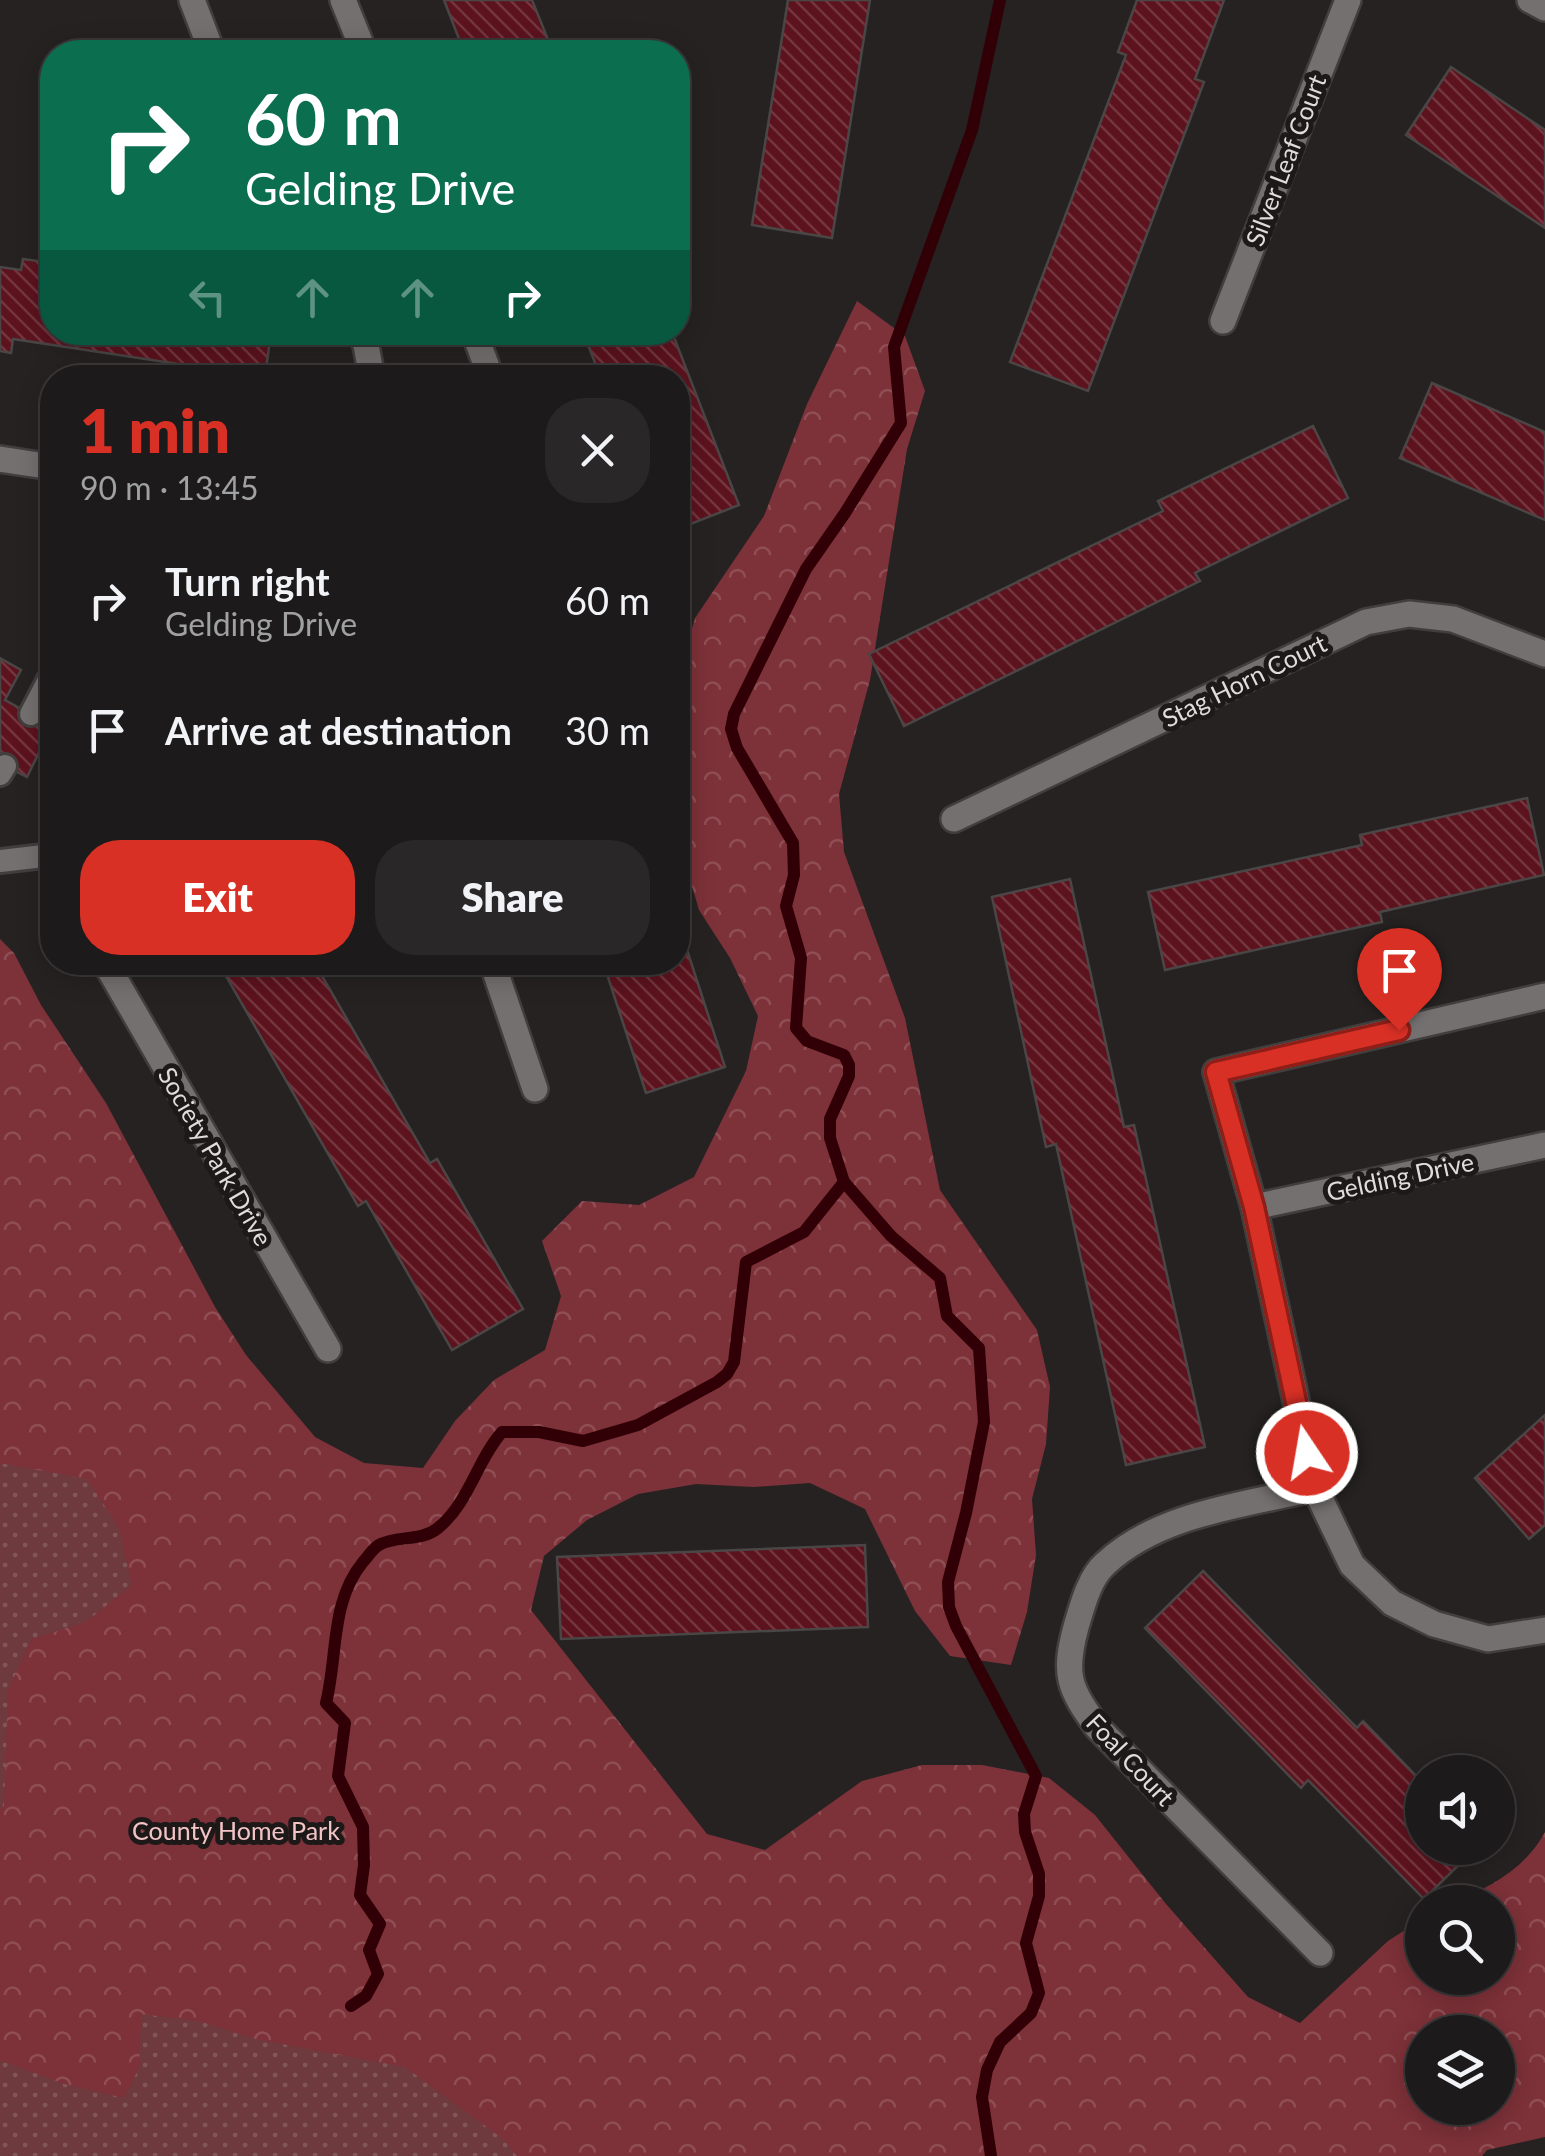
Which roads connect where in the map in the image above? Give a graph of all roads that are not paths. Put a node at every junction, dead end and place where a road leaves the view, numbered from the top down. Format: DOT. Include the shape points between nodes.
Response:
graph roads {
  1 [pos="192,0"];
  2 [pos="343,0"];
  3 [pos="1348,0"];
  4 [pos="1530,0"];
  5 [pos="1545,8"];
  6 [pos="207,40"];
  7 [pos="359,40"];
  8 [pos="1222,321"];
  9 [pos="0,459"];
  10 [pos="40,465"];
  11 [pos="1545,654"];
  12 [pos="40,697"];
  13 [pos="31,714"];
  14 [pos="954,819"];
  15 [pos="40,856"];
  16 [pos="0,860"];
  17 [pos="112,975"];
  18 [pos="496,975"];
  19 [pos="1545,996"];
  20 [pos="535,1089"];
  21 [pos="1545,1144"];
  22 [pos="1254,1207"];
  23 [pos="328,1349"];
  24 [pos="1315,1488"];
  25 [pos="1545,1630"];
  26 [pos="1320,1952"];
  1 -- 6 [label="street"];
  2 -- 7 [label="street"];
  3 -- 8 [label="street, Silver Leaf Court"];
  4 -- 5 [label="street"];
  9 -- 10 [label="street"];
  11 -- 14 [label="street, Stag Horn Court" via="1453,619 1409,614 1366,622"];
  12 -- 13 [label="lane"];
  15 -- 16 [label="lane"];
  17 -- 23 [label="street, Society Park Drive"];
  18 -- 20 [label="street"];
  19 -- 22 [label="street" via="1216,1072"];
  21 -- 22 [label="street, Gelding Drive"];
  22 -- 24 [label="street"];
  24 -- 25 [label="street" via="1352,1565 1392,1603 1488,1639"];
  24 -- 26 [label="street, Foal Court" via="1179,1521 1102,1566 1083,1602 1071,1648 1071,1692 1097,1727"];
}
